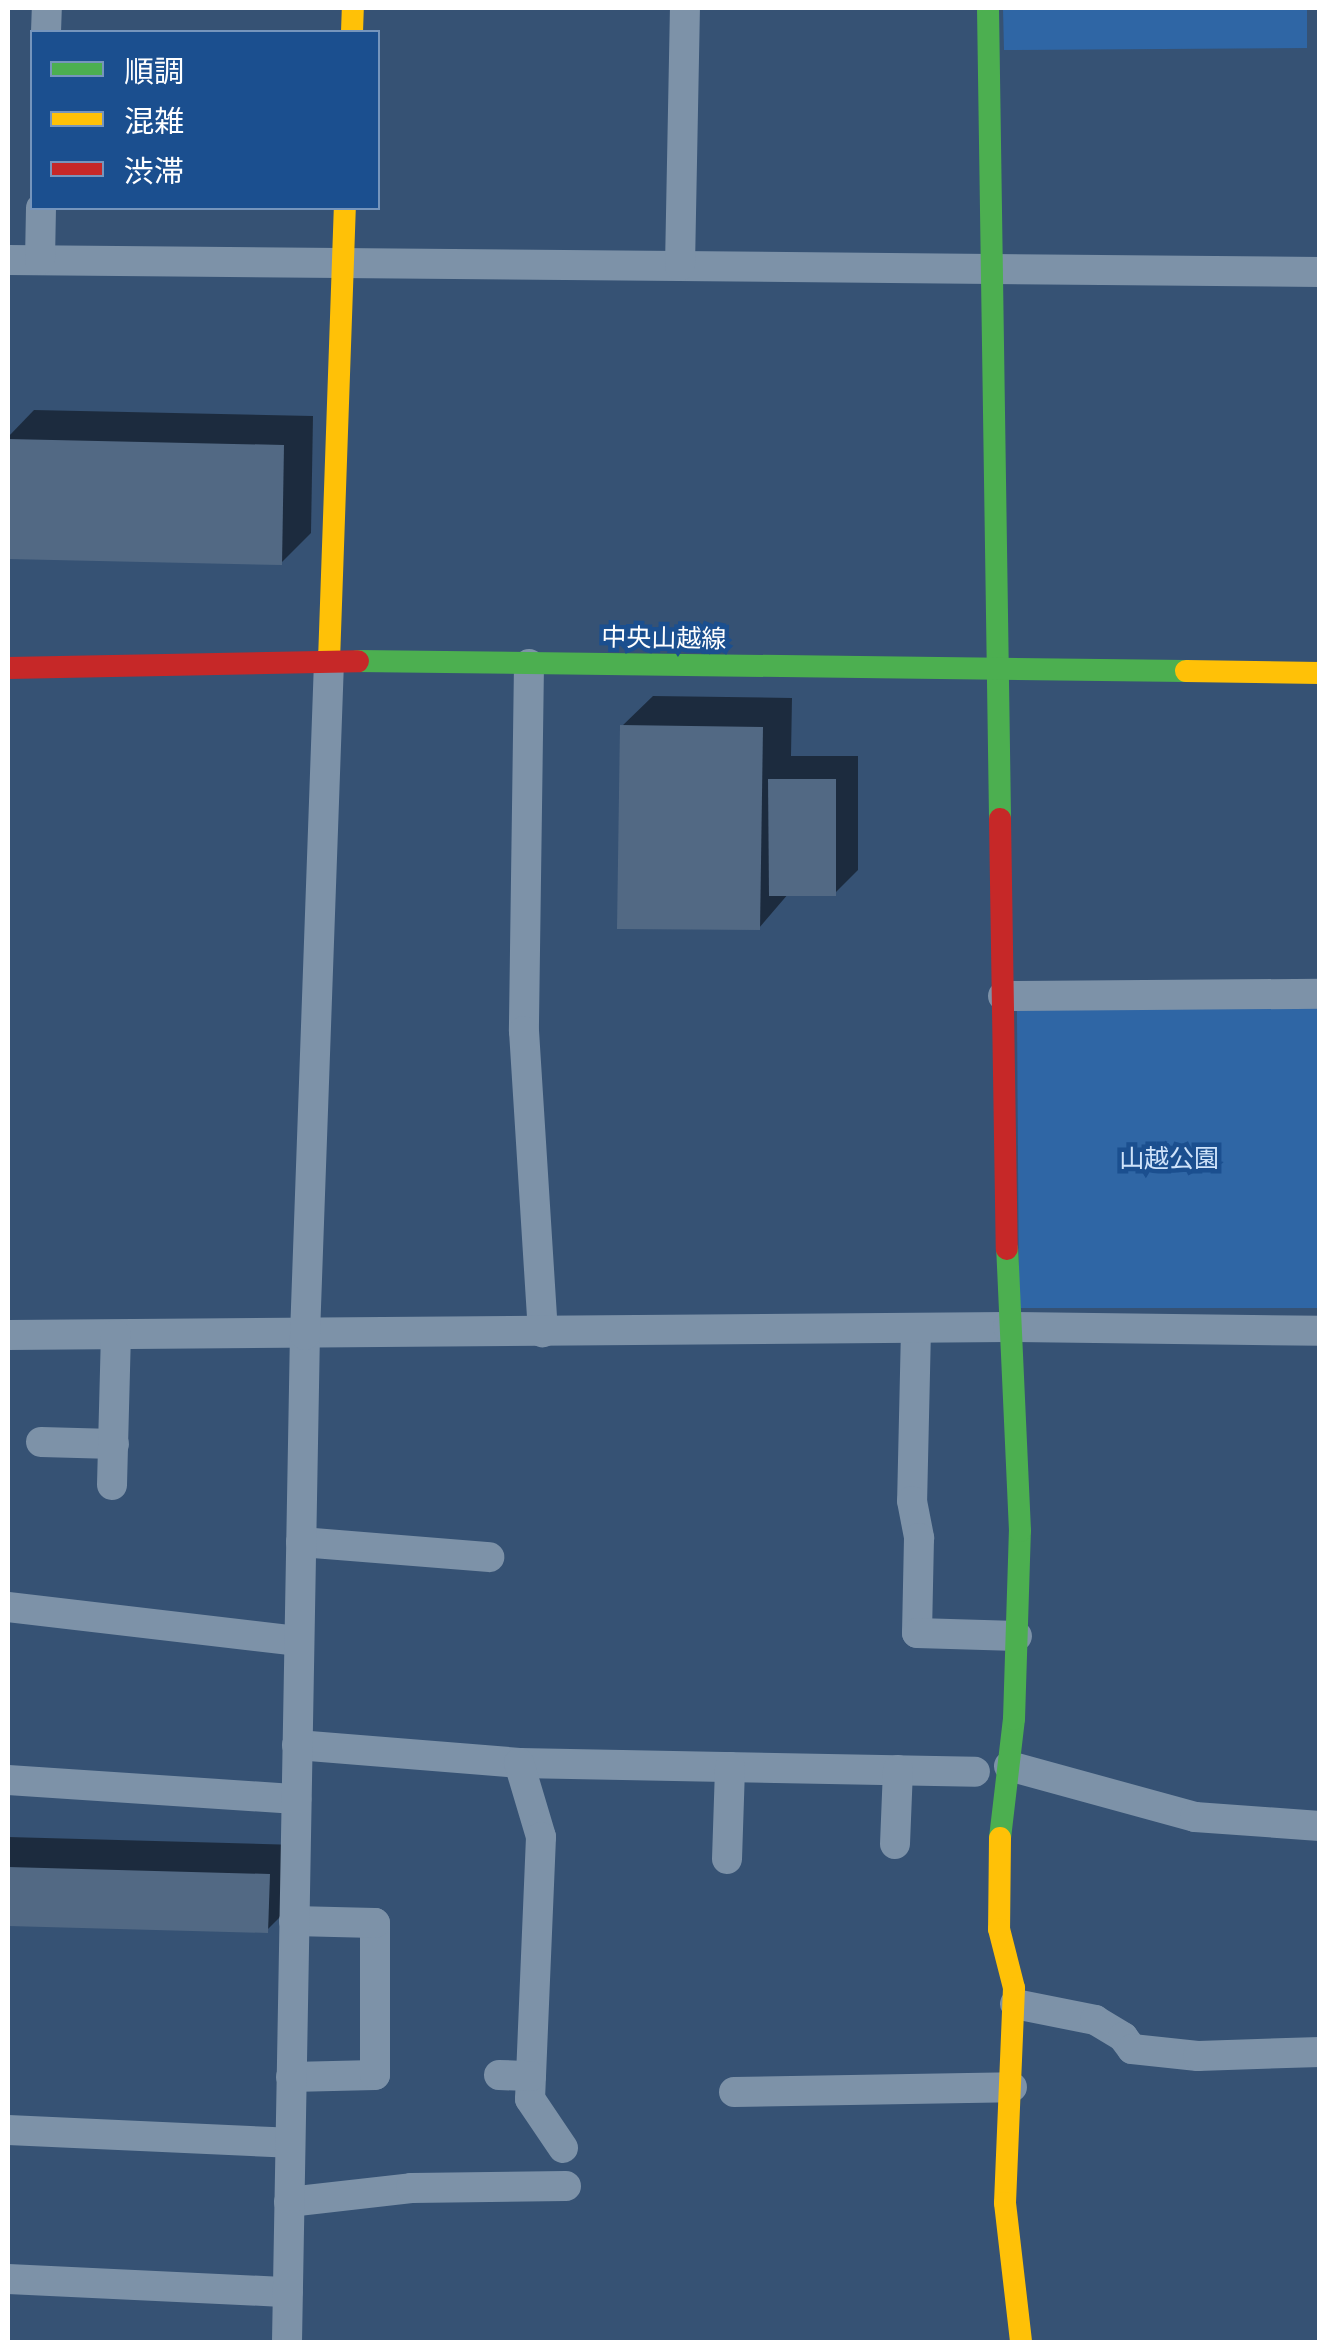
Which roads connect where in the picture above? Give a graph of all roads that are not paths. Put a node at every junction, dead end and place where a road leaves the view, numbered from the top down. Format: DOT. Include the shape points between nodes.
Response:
graph roads {
  1 [pos="685,8"];
  2 [pos="988,8"];
  3 [pos="41,210"];
  4 [pos="345,210"];
  5 [pos="8,260"];
  6 [pos="40,260"];
  7 [pos="342,262"];
  8 [pos="680,266"];
  9 [pos="992,269"];
  10 [pos="1320,272"];
  11 [pos="329,661"];
  12 [pos="529,664"];
  13 [pos="8,668"];
  14 [pos="998,671"];
  15 [pos="1320,674"];
  16 [pos="1320,994"];
  17 [pos="1002,996"];
  18 [pos="916,1328"];
  19 [pos="1008,1328"];
  20 [pos="1320,1331"];
  21 [pos="543,1332"];
  22 [pos="305,1334"];
  23 [pos="8,1335"];
  24 [pos="116,1335"];
  25 [pos="41,1442"];
  26 [pos="114,1444"];
  27 [pos="112,1485"];
  28 [pos="301,1542"];
  29 [pos="488,1557"];
  30 [pos="8,1606"];
  31 [pos="1016,1636"];
  32 [pos="299,1641"];
  33 [pos="297,1745"];
  34 [pos="519,1763"];
  35 [pos="1008,1766"];
  36 [pos="730,1767"];
  37 [pos="898,1770"];
  38 [pos="976,1772"];
  39 [pos="8,1780"];
  40 [pos="296,1799"];
  41 [pos="1320,1826"];
  42 [pos="895,1844"];
  43 [pos="727,1859"];
  44 [pos="294,1921"];
  45 [pos="1015,2004"];
  46 [pos="1320,2052"];
  47 [pos="499,2075"];
  48 [pos="531,2076"];
  49 [pos="291,2077"];
  50 [pos="1012,2088"];
  51 [pos="734,2092"];
  52 [pos="8,2130"];
  53 [pos="290,2143"];
  54 [pos="563,2148"];
  55 [pos="566,2186"];
  56 [pos="289,2202"];
  57 [pos="8,2279"];
  58 [pos="288,2292"];
  59 [pos="287,2342"];
  60 [pos="1021,2342"];
  1 -- 8 [label="street"];
  2 -- 9 [label="street"];
  3 -- 6 [label="street"];
  4 -- 7 [label="street"];
  5 -- 6 [label="street"];
  6 -- 7 [label="street"];
  7 -- 8 [label="street"];
  7 -- 11 [label="street"];
  8 -- 9 [label="street"];
  9 -- 10 [label="street"];
  9 -- 14 [label="street"];
  11 -- 12 [label="street, 中央山越線"];
  11 -- 13 [label="street, 中央山越線"];
  11 -- 22 [label="street"];
  12 -- 14 [label="street, 中央山越線"];
  12 -- 21 [label="street" via="524,1031"];
  14 -- 15 [label="street, 中央山越線"];
  14 -- 17 [label="street"];
  16 -- 17 [label="street"];
  17 -- 19 [label="street"];
  18 -- 19 [label="street"];
  18 -- 21 [label="street"];
  18 -- 31 [label="street" via="917,1633"];
  19 -- 20 [label="street"];
  19 -- 31 [label="street" via="1020,1531"];
  21 -- 22 [label="street"];
  22 -- 24 [label="street"];
  22 -- 28 [label="street"];
  23 -- 24 [label="street"];
  24 -- 26 [label="street"];
  25 -- 26 [label="street"];
  26 -- 27 [label="street"];
  28 -- 29 [label="street"];
  28 -- 32 [label="street"];
  30 -- 32 [label="street"];
  31 -- 35 [label="street"];
  32 -- 33 [label="street"];
  33 -- 34 [label="street"];
  33 -- 40 [label="street"];
  34 -- 36 [label="street"];
  34 -- 48 [label="street" via="540,1836"];
  35 -- 41 [label="street" via="1195,1817"];
  35 -- 45 [label="street" via="998,1929"];
  36 -- 37 [label="street"];
  36 -- 43 [label="street"];
  37 -- 38 [label="street"];
  37 -- 42 [label="street"];
  39 -- 40 [label="street"];
  40 -- 44 [label="street"];
  44 -- 49 [label="street"];
  44 -- 49 [label="street" via="375,1923 376,2075"];
  45 -- 46 [label="street" via="1095,2020 1132,2048 1198,2056"];
  45 -- 50 [label="street"];
  47 -- 48 [label="street"];
  48 -- 54 [label="street" via="530,2099"];
  49 -- 53 [label="street"];
  50 -- 51 [label="street"];
  50 -- 60 [label="street" via="1006,2203"];
  52 -- 53 [label="street"];
  53 -- 56 [label="street"];
  55 -- 56 [label="street" via="411,2188"];
  56 -- 58 [label="street"];
  57 -- 58 [label="street"];
  58 -- 59 [label="street"];
}
